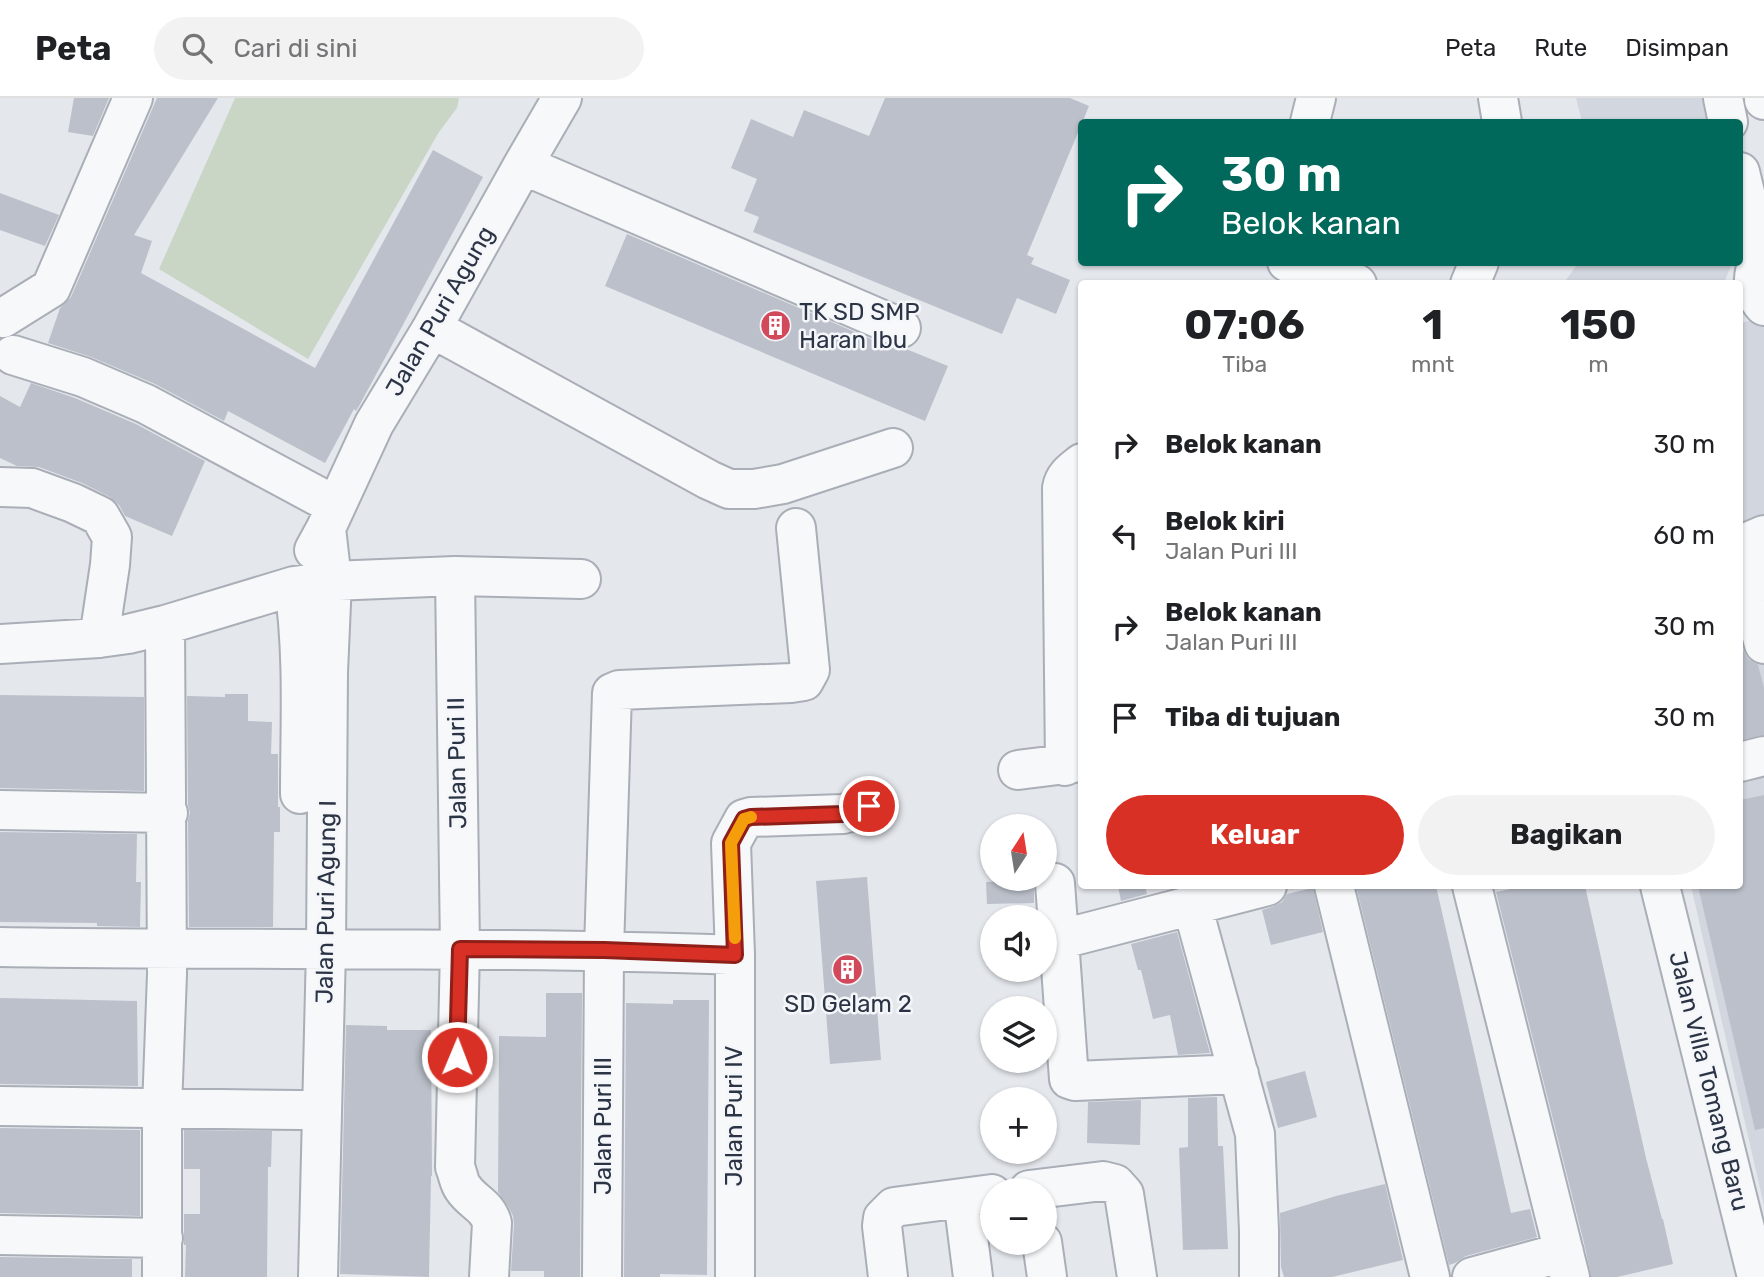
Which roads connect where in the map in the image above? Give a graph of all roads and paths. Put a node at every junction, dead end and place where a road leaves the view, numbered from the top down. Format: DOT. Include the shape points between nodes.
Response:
graph roads {
  1 [pos="134,98"];
  2 [pos="562,98"];
  3 [pos="1315,98"];
  4 [pos="1499,98"];
  5 [pos="1723,98"];
  6 [pos="1311,119"];
  7 [pos="1502,119"];
  8 [pos="1727,119"];
  9 [pos="523,165"];
  10 [pos="1743,192"];
  11 [pos="1300,266"];
  12 [pos="1344,280"];
  13 [pos="1756,281"];
  14 [pos="1,317"];
  15 [pos="432,328"];
  16 [pos="901,328"];
  17 [pos="6,359"];
  18 [pos="893,447"];
  19 [pos="1078,466"];
  20 [pos="0,487"];
  21 [pos="331,517"];
  22 [pos="796,528"];
  23 [pos="1748,544"];
  24 [pos="455,576"];
  25 [pos="581,579"];
  26 [pos="332,581"];
  27 [pos="294,586"];
  28 [pos="1764,604"];
  29 [pos="165,625"];
  30 [pos="99,638"];
  31 [pos="0,644"];
  32 [pos="1764,644"];
  33 [pos="1764,756"];
  34 [pos="1743,761"];
  35 [pos="1073,764"];
  36 [pos="1018,770"];
  37 [pos="869,806"];
  38 [pos="0,810"];
  39 [pos="167,813"];
  40 [pos="1255,889"];
  41 [pos="1335,889"];
  42 [pos="1473,889"];
  43 [pos="1661,889"];
  44 [pos="1055,891"];
  45 [pos="1192,905"];
  46 [pos="1058,940"];
  47 [pos="0,947"];
  48 [pos="314,961"];
  49 [pos="167,962"];
  50 [pos="460,962"];
  51 [pos="604,963"];
  52 [pos="735,967"];
  53 [pos="0,969"];
  54 [pos="1239,1074"];
  55 [pos="0,1106"];
  56 [pos="162,1108"];
  57 [pos="311,1110"];
  58 [pos="1057,1187"];
  59 [pos="977,1196"];
  60 [pos="0,1235"];
  61 [pos="163,1238"];
  62 [pos="1044,1255"];
  63 [pos="1567,1265"];
  64 [pos="162,1277"];
  65 [pos="298,1277"];
  66 [pos="318,1277"];
  67 [pos="489,1277"];
  68 [pos="602,1277"];
  69 [pos="735,1277"];
  70 [pos="888,1277"];
  71 [pos="973,1277"];
  72 [pos="1047,1277"];
  73 [pos="1137,1277"];
  74 [pos="1259,1277"];
  75 [pos="1430,1277"];
  76 [pos="1472,1277"];
  77 [pos="1757,1277"];
  1 -- 14 [label="street" via="51,288"];
  2 -- 9 [label="street, Jalan Puri Agung"];
  3 -- 6 [label="street"];
  4 -- 7 [label="street"];
  5 -- 8 [label="street"];
  9 -- 15 [label="street, Jalan Puri Agung"];
  9 -- 16 [label="street"];
  10 -- 13 [label="street"];
  11 -- 12 [label="street"];
  14 -- 17 [label="street" via="23,326 25,333 24,341"];
  15 -- 18 [label="street" via="729,489 783,484"];
  15 -- 21 [label="street, Jalan Puri Agung" via="374,424"];
  17 -- 21 [label="street" via="83,377 146,404"];
  19 -- 35 [label="street" via="1062,488"];
  20 -- 30 [label="street" via="32,488 100,516 112,537"];
  21 -- 26 [label="street, Jalan Puri Agung I"];
  21 -- 27 [label="street, Jalan Puri Agung"];
  22 -- 51 [label="street, Jalan Puri III" via="810,670 804,681 612,693"];
  23 -- 28 [label="street"];
  23 -- 32 [label="street"];
  24 -- 25 [label="street"];
  24 -- 26 [label="street"];
  24 -- 50 [label="street, Jalan Puri II"];
  26 -- 27 [label="street"];
  26 -- 48 [label="street, Jalan Puri Agung I"];
  27 -- 29 [label="street"];
  27 -- 48 [label="street, Jalan Puri Agung I"];
  29 -- 30 [label="street"];
  29 -- 39 [label="street"];
  30 -- 31 [label="street"];
  33 -- 34 [label="street"];
  35 -- 36 [label="street"];
  37 -- 52 [label="street" via="843,814 744,819 731,843"];
  38 -- 39 [label="street"];
  39 -- 49 [label="street"];
  40 -- 45 [label="street"];
  41 -- 75 [label="street"];
  42 -- 63 [label="street"];
  43 -- 77 [label="street, Jalan Villa Tomang Baru"];
  44 -- 46 [label="street"];
  45 -- 46 [label="street"];
  45 -- 54 [label="street"];
  46 -- 54 [label="street" via="1069,1079"];
  47 -- 49 [label="street"];
  48 -- 49 [label="street"];
  48 -- 50 [label="street"];
  48 -- 57 [label="street, Jalan Puri Agung I"];
  49 -- 53 [label="street"];
  49 -- 56 [label="street"];
  50 -- 51 [label="street"];
  50 -- 67 [label="street, Jalan Puri II" via="455,1167 462,1187 490,1216"];
  51 -- 52 [label="street"];
  51 -- 68 [label="street, Jalan Puri III"];
  52 -- 69 [label="street, Jalan Puri IV"];
  54 -- 74 [label="street" via="1255,1134"];
  55 -- 56 [label="street"];
  56 -- 57 [label="street"];
  56 -- 61 [label="street"];
  57 -- 65 [label="street, Jalan Puri Agung I"];
  57 -- 66 [label="street, Jalan Puri Agung I"];
  58 -- 73 [label="street" via="1103,1181 1115,1184 1124,1194"];
  59 -- 70 [label="street" via="894,1207 882,1226"];
  59 -- 71 [label="street"];
  60 -- 61 [label="street"];
  61 -- 64 [label="street"];
  62 -- 72 [label="street"];
  63 -- 76 [label="street"];
}
